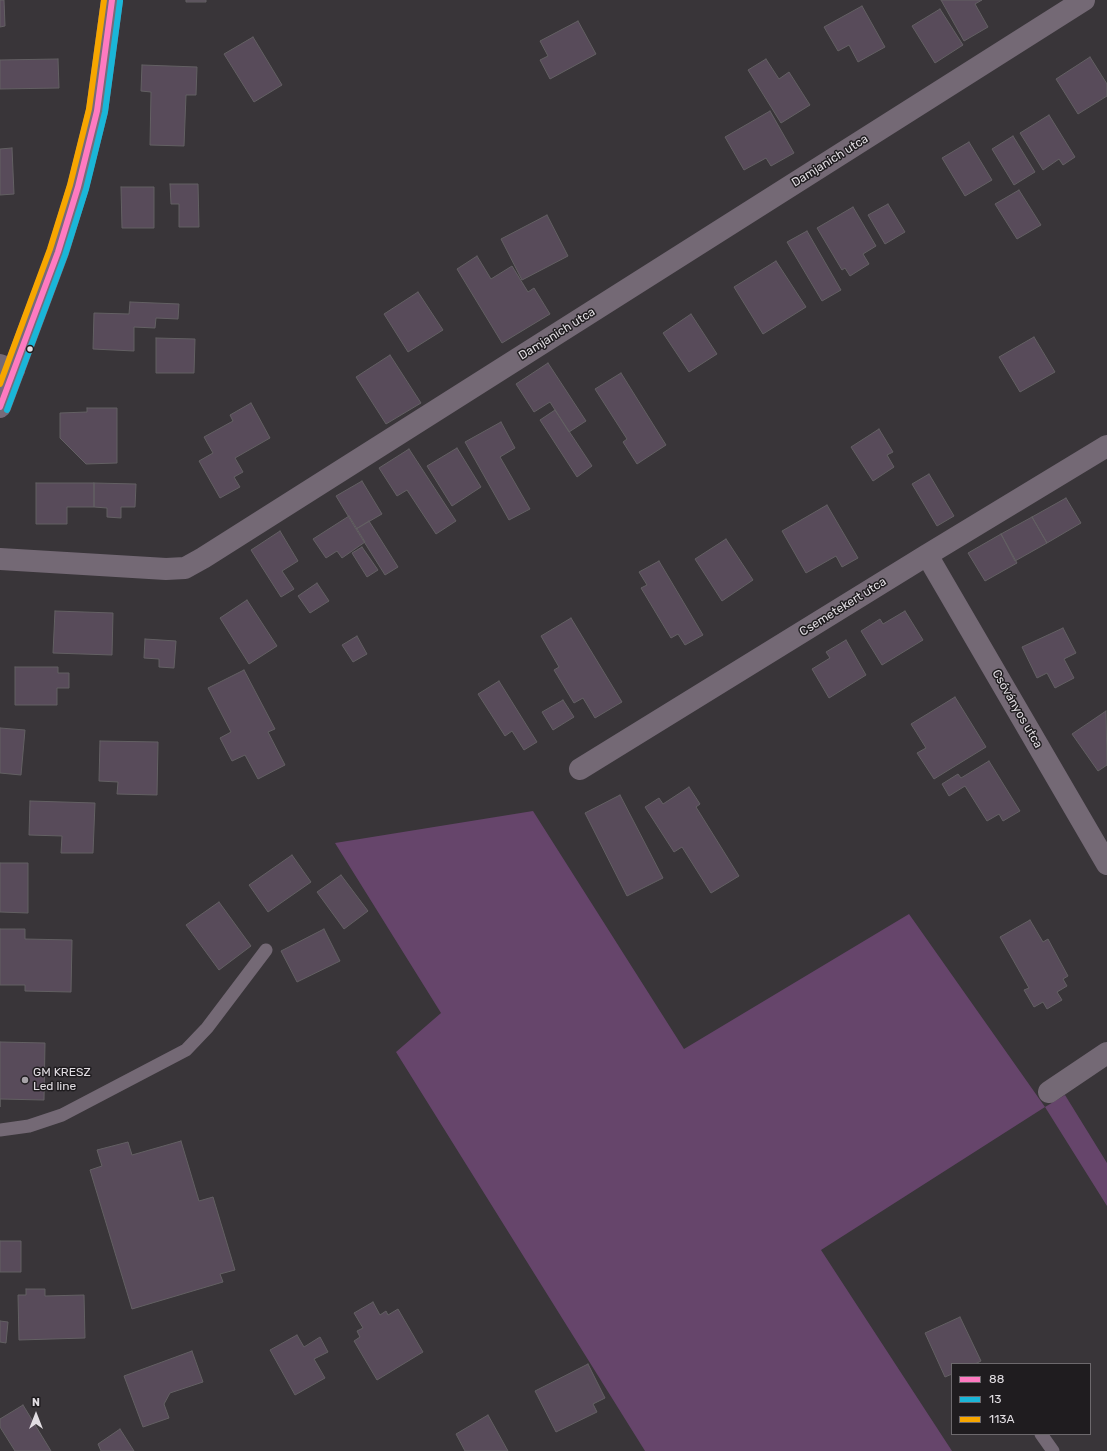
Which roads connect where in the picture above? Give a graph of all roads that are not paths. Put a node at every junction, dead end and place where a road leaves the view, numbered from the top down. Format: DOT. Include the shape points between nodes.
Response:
graph roads {
  1 [pos="112,0"];
  2 [pos="1084,0"];
  3 [pos="7,367"];
  4 [pos="0,406"];
  5 [pos="1107,446"];
  6 [pos="927,555"];
  7 [pos="0,559"];
  8 [pos="580,769"];
  9 [pos="1107,864"];
  10 [pos="266,950"];
  11 [pos="1107,1053"];
  12 [pos="1049,1092"];
  13 [pos="0,1130"];
  14 [pos="1041,1435"];
  15 [pos="1053,1451"];
  1 -- 3 [label="street" via="97,111 78,187 58,252"];
  2 -- 7 [label="street, Damjanich utca" via="185,568 166,570"];
  3 -- 4 [label="street"];
  5 -- 6 [label="street, Csemetekert utca"];
  6 -- 8 [label="street, Csemetekert utca"];
  6 -- 9 [label="street, Csóványos utca"];
  10 -- 13 [label="lane" via="207,1028 186,1050 62,1115 29,1126"];
  11 -- 12 [label="street"];
  14 -- 15 [label="lane"];
}
